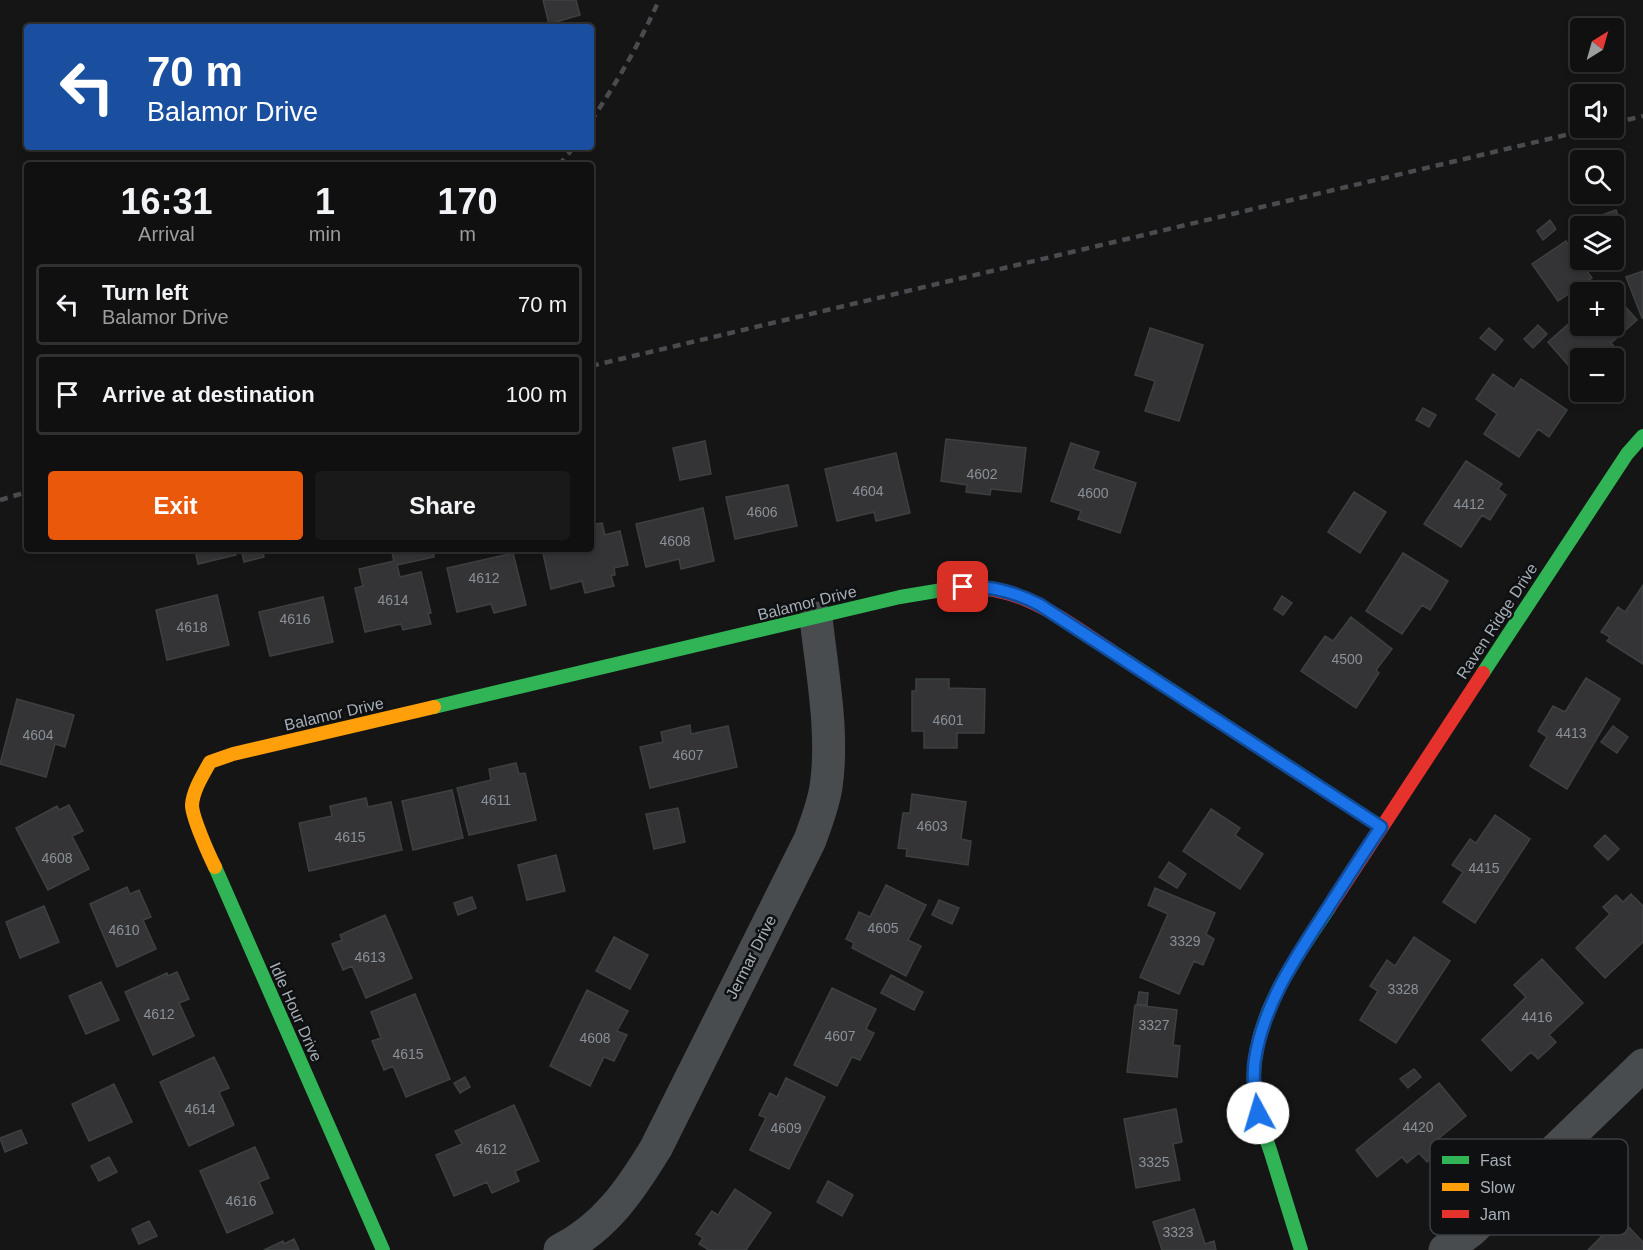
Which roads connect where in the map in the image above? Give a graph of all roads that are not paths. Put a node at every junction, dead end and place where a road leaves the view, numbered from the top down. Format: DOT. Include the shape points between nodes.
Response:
graph roads {
  1 [pos="1643,436"];
  2 [pos="816,618"];
  3 [pos="198,785"];
  4 [pos="1381,827"];
  5 [pos="1643,1065"];
  6 [pos="1566,1139"];
  7 [pos="1466,1235"];
  8 [pos="383,1250"];
  9 [pos="560,1250"];
  10 [pos="1301,1250"];
  11 [pos="1446,1250"];
  1 -- 4 [label="street, Raven Ridge Drive" via="1627,454"];
  2 -- 3 [label="street, Balamor Drive" via="233,754 210,762"];
  2 -- 4 [label="street, Balamor Drive" via="944,589 981,586 1018,593"];
  2 -- 9 [label="street, Jermar Drive" via="827,719 827,768 821,810 810,840 656,1148 630,1190 600,1223"];
  3 -- 8 [label="street, Idle Hour Drive" via="192,806 203,840"];
  4 -- 10 [label="street, Raven Ridge Drive" via="1290,967 1270,1008 1255,1061 1258,1113"];
  5 -- 6 [label="street"];
  7 -- 11 [label="street"];
}
